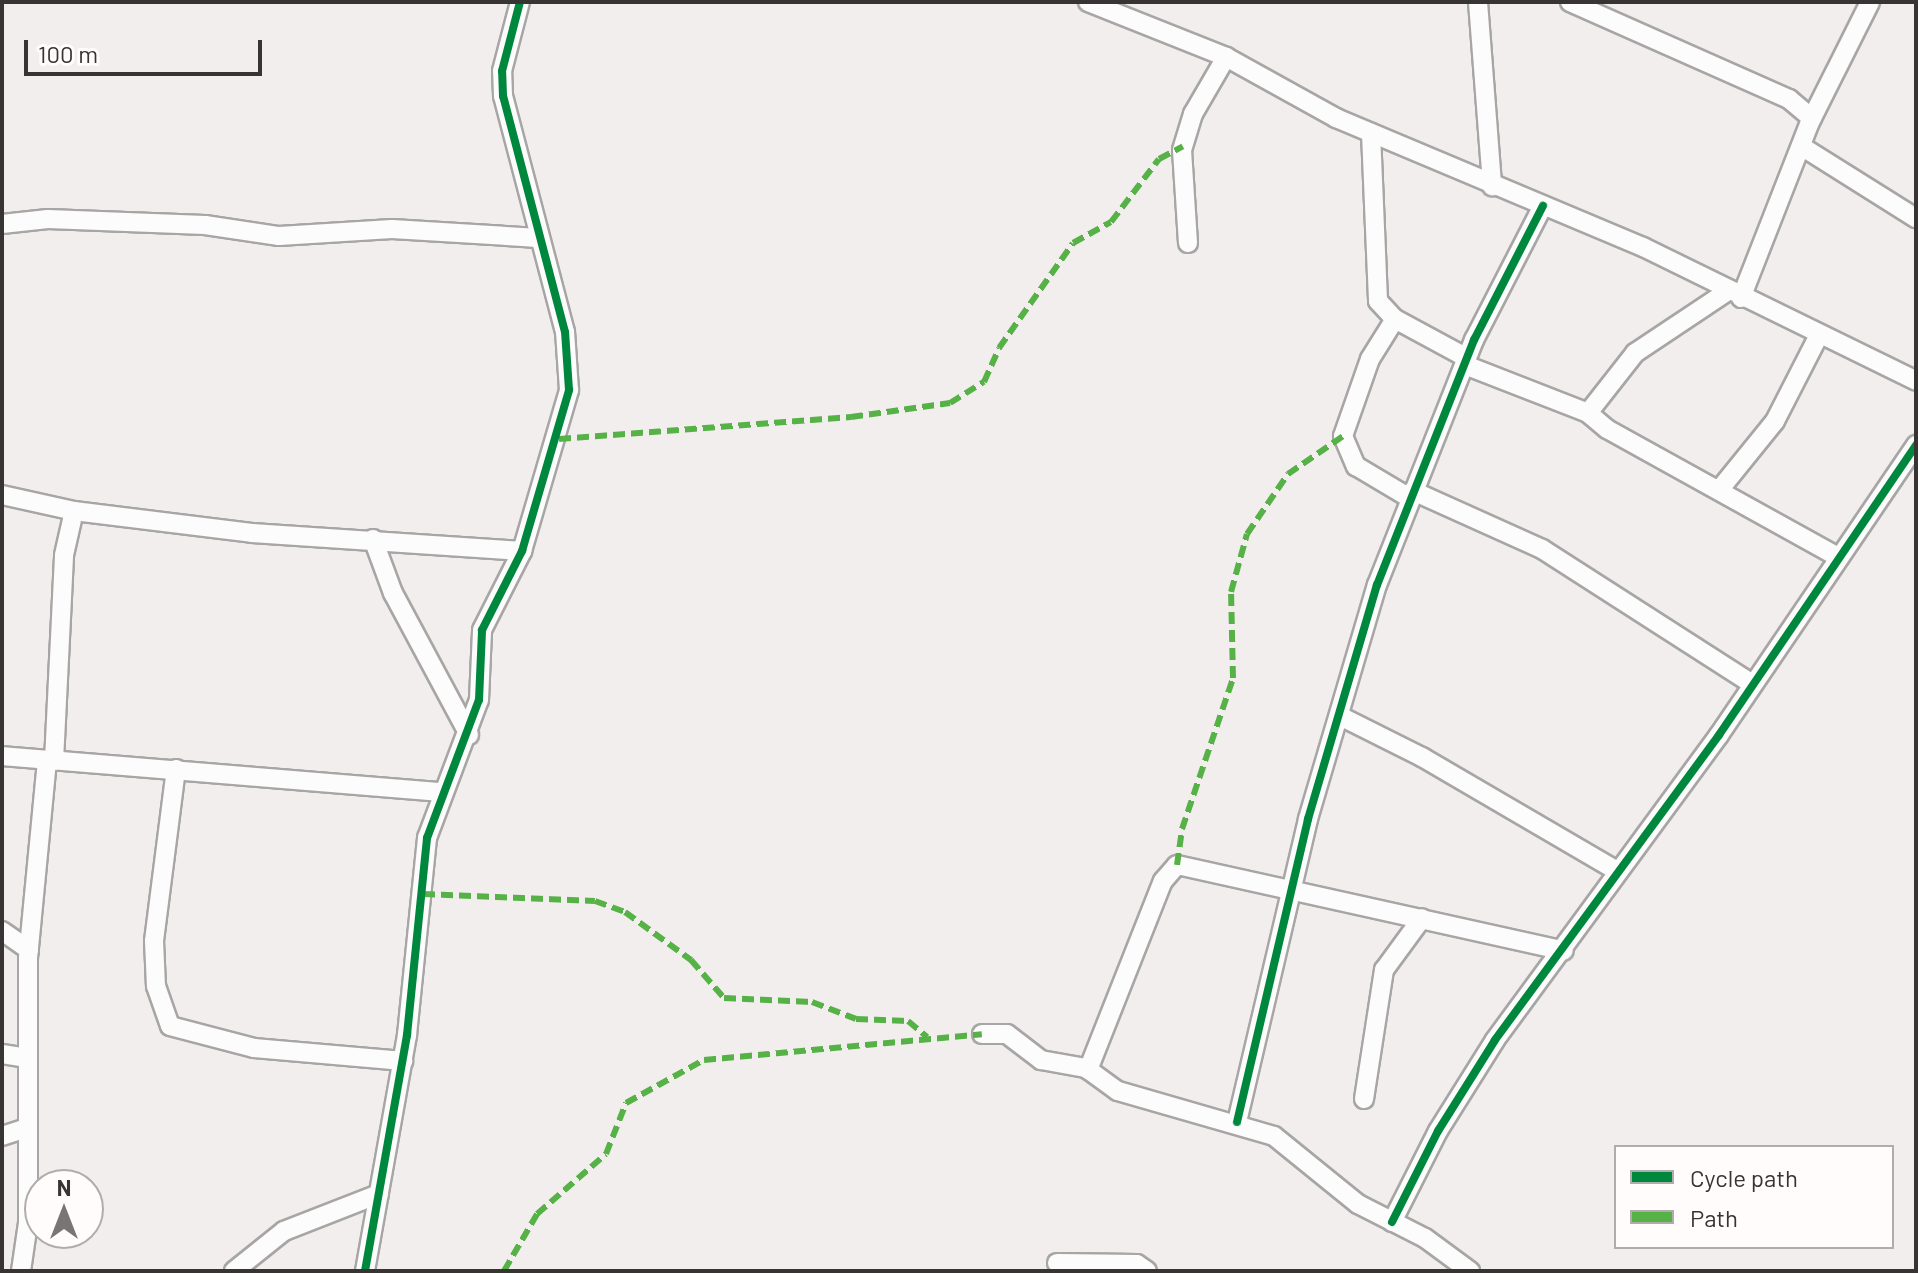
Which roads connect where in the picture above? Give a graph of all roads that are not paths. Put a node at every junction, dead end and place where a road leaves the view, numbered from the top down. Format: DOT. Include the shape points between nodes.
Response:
graph roads {
  1 [pos="520,2"];
  2 [pos="1088,2"];
  3 [pos="1478,2"];
  4 [pos="1570,2"];
  5 [pos="1870,2"];
  6 [pos="1226,57"];
  7 [pos="1812,118"];
  8 [pos="1371,133"];
  9 [pos="1801,146"];
  10 [pos="1492,186"];
  11 [pos="1543,206"];
  12 [pos="1916,218"];
  13 [pos="2,224"];
  14 [pos="538,238"];
  15 [pos="1188,243"];
  16 [pos="1734,295"];
  17 [pos="1395,319"];
  18 [pos="1819,335"];
  19 [pos="1466,362"];
  20 [pos="1916,381"];
  21 [pos="1588,413"];
  22 [pos="1916,445"];
  23 [pos="1720,489"];
  24 [pos="1411,494"];
  25 [pos="2,495"];
  26 [pos="74,511"];
  27 [pos="373,539"];
  28 [pos="522,551"];
  29 [pos="1838,557"];
  30 [pos="1752,684"];
  31 [pos="1340,716"];
  32 [pos="469,735"];
  33 [pos="2,756"];
  34 [pos="50,761"];
  35 [pos="176,769"];
  36 [pos="439,792"];
  37 [pos="1615,870"];
  38 [pos="1289,893"];
  39 [pos="1422,918"];
  40 [pos="2,931"];
  41 [pos="29,950"];
  42 [pos="1564,951"];
  43 [pos="982,1034"];
  44 [pos="2,1054"];
  45 [pos="26,1058"];
  46 [pos="403,1061"];
  47 [pos="1088,1070"];
  48 [pos="1364,1099"];
  49 [pos="1237,1122"];
  50 [pos="26,1128"];
  51 [pos="2,1136"];
  52 [pos="379,1194"];
  53 [pos="1392,1222"];
  54 [pos="1057,1263"];
  55 [pos="21,1271"];
  56 [pos="234,1271"];
  57 [pos="365,1271"];
  58 [pos="1147,1271"];
  59 [pos="1470,1271"];
  1 -- 14 [label="street" via="502,71 503,96"];
  2 -- 6 [label="street"];
  3 -- 10 [label="street"];
  4 -- 7 [label="street" via="1789,99"];
  5 -- 7 [label="street"];
  6 -- 8 [label="street" via="1299,102"];
  6 -- 15 [label="street" via="1198,103 1182,150"];
  7 -- 9 [label="street"];
  8 -- 10 [label="street"];
  8 -- 17 [label="street" via="1378,301"];
  9 -- 12 [label="street"];
  9 -- 16 [label="street"];
  10 -- 11 [label="street"];
  11 -- 16 [label="street"];
  11 -- 19 [label="street"];
  13 -- 14 [label="street" via="48,219 205,225 279,236 392,229"];
  14 -- 28 [label="street" via="565,332 569,390"];
  16 -- 18 [label="street"];
  16 -- 21 [label="street" via="1635,353"];
  17 -- 19 [label="street"];
  17 -- 24 [label="street" via="1370,359 1343,436 1356,466"];
  18 -- 20 [label="street"];
  18 -- 23 [label="street" via="1775,421"];
  19 -- 21 [label="street"];
  19 -- 24 [label="street"];
  21 -- 23 [label="street" via="1607,429"];
  22 -- 29 [label="street"];
  23 -- 29 [label="street"];
  24 -- 30 [label="street" via="1542,549"];
  24 -- 31 [label="street"];
  25 -- 26 [label="street"];
  26 -- 27 [label="street"];
  26 -- 34 [label="street" via="64,555"];
  27 -- 28 [label="street"];
  27 -- 32 [label="street" via="393,593"];
  28 -- 32 [label="street" via="482,630 479,700"];
  29 -- 30 [label="street"];
  30 -- 37 [label="street"];
  31 -- 37 [label="street" via="1422,757"];
  31 -- 38 [label="street"];
  32 -- 36 [label="street"];
  33 -- 34 [label="street"];
  34 -- 35 [label="street"];
  34 -- 41 [label="street"];
  35 -- 36 [label="street"];
  35 -- 46 [label="street" via="154,941 156,986 170,1026 254,1048"];
  36 -- 46 [label="street" via="427,838"];
  37 -- 42 [label="street"];
  38 -- 39 [label="street"];
  38 -- 47 [label="street" via="1195,866 1169,871"];
  38 -- 49 [label="street"];
  39 -- 42 [label="street"];
  39 -- 48 [label="street" via="1384,970"];
  40 -- 41 [label="street"];
  41 -- 45 [label="street"];
  42 -- 53 [label="street" via="1458,1096"];
  43 -- 47 [label="street" via="1007,1034 1041,1060"];
  44 -- 45 [label="street"];
  45 -- 50 [label="street"];
  46 -- 52 [label="street"];
  47 -- 49 [label="street" via="1118,1091"];
  49 -- 53 [label="street" via="1274,1136 1358,1204"];
  50 -- 51 [label="street"];
  50 -- 55 [label="street" via="28,1223"];
  52 -- 56 [label="street" via="284,1231"];
  52 -- 57 [label="street"];
  53 -- 59 [label="street"];
  54 -- 58 [label="street" via="1122,1263"];
}
